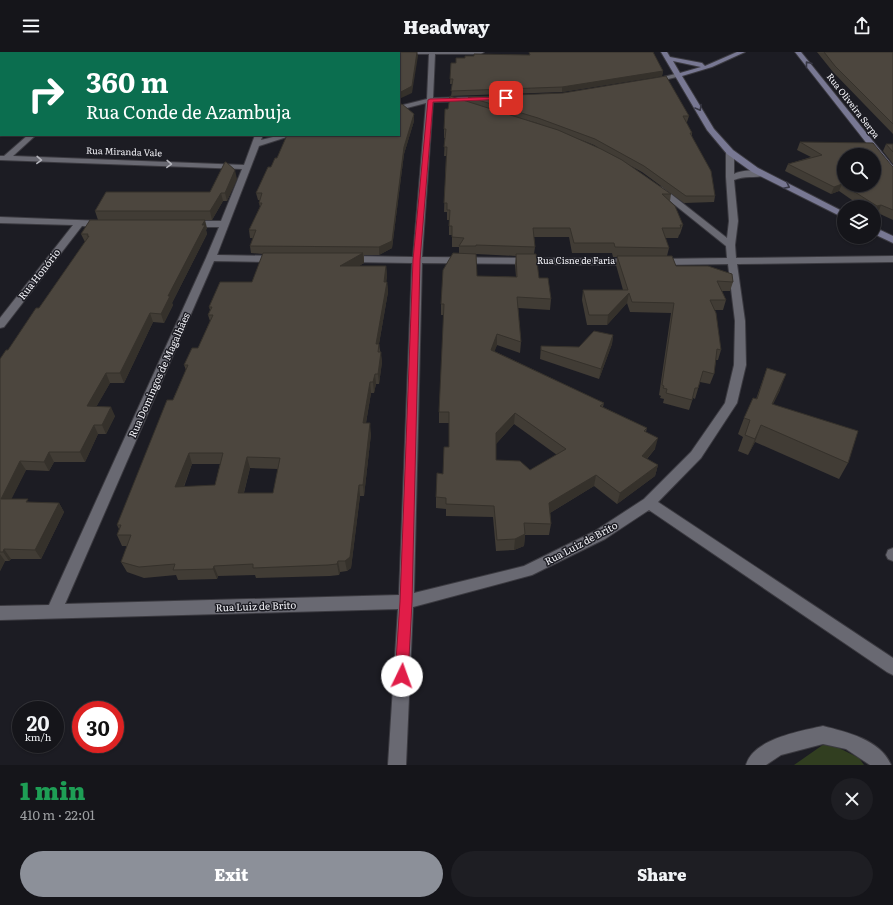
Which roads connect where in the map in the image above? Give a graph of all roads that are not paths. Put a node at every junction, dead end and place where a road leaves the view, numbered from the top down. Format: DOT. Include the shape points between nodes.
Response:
graph roads {
  1 [pos="411,52"];
  2 [pos="432,52"];
  3 [pos="481,52"];
  4 [pos="664,52"];
  5 [pos="742,52"];
  6 [pos="798,52"];
  7 [pos="669,60"];
  8 [pos="710,66"];
  9 [pos="679,75"];
  10 [pos="643,82"];
  11 [pos="495,99"];
  12 [pos="400,100"];
  13 [pos="430,100"];
  14 [pos="449,100"];
  15 [pos="400,108"];
  16 [pos="483,111"];
  17 [pos="31,136"];
  18 [pos="259,136"];
  19 [pos="285,136"];
  20 [pos="256,144"];
  21 [pos="730,152"];
  22 [pos="3,158"];
  23 [pos="247,167"];
  24 [pos="893,172"];
  25 [pos="763,174"];
  26 [pos="730,179"];
  27 [pos="652,184"];
  28 [pos="837,211"];
  29 [pos="0,220"];
  30 [pos="79,224"];
  31 [pos="110,224"];
  32 [pos="179,224"];
  33 [pos="225,224"];
  34 [pos="881,234"];
  35 [pos="893,240"];
  36 [pos="730,245"];
  37 [pos="211,258"];
  38 [pos="290,259"];
  39 [pos="338,259"];
  40 [pos="893,259"];
  41 [pos="417,260"];
  42 [pos="732,262"];
  43 [pos="5,311"];
  44 [pos="0,326"];
  45 [pos="649,503"];
  46 [pos="406,602"];
  47 [pos="54,612"];
  48 [pos="0,613"];
  49 [pos="893,667"];
  50 [pos="397,765"];
  51 [pos="755,765"];
  52 [pos="882,765"];
  1 -- 2 [label="street"];
  2 -- 3 [label="street"];
  2 -- 13 [label="street"];
  4 -- 7 [label="street"];
  5 -- 8 [label="street"];
  24 -- 6 [label="street, Rua Oliveira Serpa, one-way"];
  7 -- 8 [label="street"];
  7 -- 9 [label="street"];
  8 -- 9 [label="street"];
  9 -- 10 [label="street"];
  9 -- 21 [label="street, one-way" via="711,130"];
  11 -- 14 [label="street"];
  12 -- 13 [label="street"];
  13 -- 14 [label="street"];
  13 -- 15 [label="street"];
  13 -- 41 [label="street"];
  14 -- 16 [label="street"];
  17 -- 22 [label="street"];
  18 -- 20 [label="street, Rua Domingos de Magalhães"];
  19 -- 20 [label="street"];
  20 -- 23 [label="street, Rua Domingos de Magalhães"];
  21 -- 25 [label="street"];
  21 -- 26 [label="street, Rua Luiz de Brito"];
  22 -- 23 [label="street, Rua Miranda Vale, one-way"];
  23 -- 33 [label="street, Rua Domingos de Magalhães"];
  25 -- 26 [label="street" via="740,174"];
  25 -- 28 [label="street, one-way"];
  26 -- 36 [label="street, Rua Luiz de Brito" via="735,217"];
  27 -- 36 [label="street"];
  29 -- 30 [label="street"];
  30 -- 31 [label="street"];
  30 -- 43 [label="street, Rua Honório"];
  32 -- 33 [label="street"];
  33 -- 37 [label="street, Rua Domingos de Magalhães"];
  34 -- 35 [label="street"];
  36 -- 42 [label="street, Rua Luiz de Brito"];
  37 -- 38 [label="street"];
  37 -- 47 [label="street, Rua Domingos de Magalhães"];
  39 -- 41 [label="street, Rua Cisne de Faria"];
  40 -- 42 [label="street, Rua Cisne de Faria"];
  41 -- 42 [label="street, Rua Cisne de Faria"];
  41 -- 46 [label="street"];
  42 -- 45 [label="street, Rua Luiz de Brito" via="740,321 740,365 731,403 696,455"];
  43 -- 44 [label="street, Rua Honório"];
  45 -- 46 [label="street, Rua Luiz de Brito" via="600,535 527,571"];
  45 -- 49 [label="street"];
  46 -- 47 [label="street, Rua Luiz de Brito"];
  46 -- 50 [label="street"];
  47 -- 48 [label="street, Rua Luiz de Brito"];
  51 -- 52 [label="street" via="756,761 777,747 823,735 848,741 874,756"];
}
